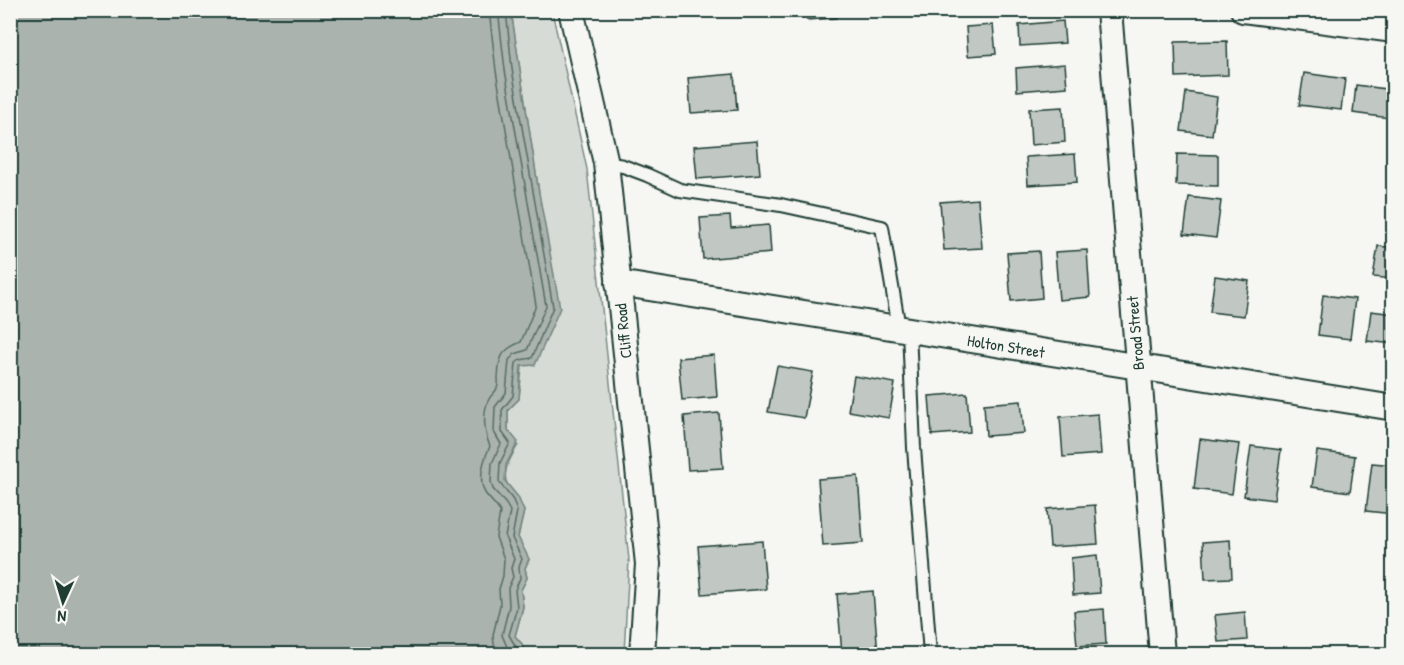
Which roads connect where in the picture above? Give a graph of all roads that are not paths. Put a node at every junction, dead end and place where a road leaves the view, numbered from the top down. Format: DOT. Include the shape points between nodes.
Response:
graph roads {
  1 [pos="571,10"];
  2 [pos="1109,10"];
  3 [pos="1243,10"];
  4 [pos="1394,30"];
  5 [pos="606,163"];
  6 [pos="618,283"];
  7 [pos="904,329"];
  8 [pos="1137,367"];
  9 [pos="1394,408"];
  10 [pos="642,654"];
  11 [pos="930,654"];
  12 [pos="1162,654"];
  1 -- 5 [label="street, Cliff Road"];
  2 -- 8 [label="street, Broad Street"];
  3 -- 4 [label="street"];
  5 -- 6 [label="street, Cliff Road"];
  5 -- 7 [label="lane" via="680,190 781,205 882,227"];
  6 -- 7 [label="street, Holton Street"];
  6 -- 10 [label="street, Cliff Road" via="648,564"];
  7 -- 8 [label="street, Holton Street"];
  7 -- 11 [label="lane"];
  8 -- 9 [label="street, Holton Street"];
  8 -- 12 [label="street, Broad Street"];
}
